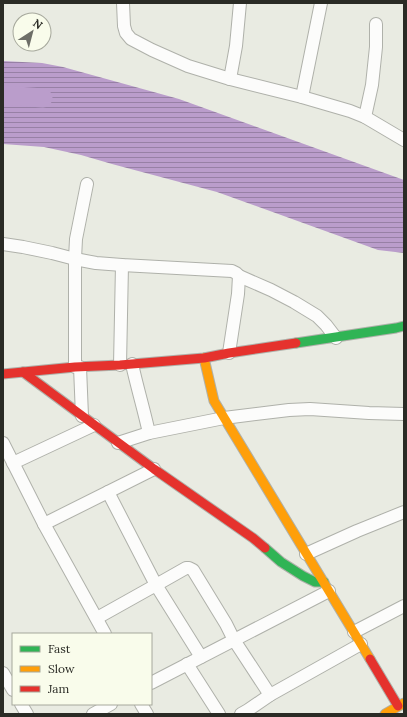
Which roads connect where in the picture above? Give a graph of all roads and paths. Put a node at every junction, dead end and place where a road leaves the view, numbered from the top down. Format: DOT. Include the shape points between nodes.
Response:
graph roads {
  1 [pos="123,3"];
  2 [pos="240,3"];
  3 [pos="321,3"];
  4 [pos="376,24"];
  5 [pos="230,79"];
  6 [pos="302,97"];
  7 [pos="364,117"];
  8 [pos="404,140"];
  9 [pos="86,184"];
  10 [pos="3,244"];
  11 [pos="75,259"];
  12 [pos="122,265"];
  13 [pos="239,276"];
  14 [pos="404,326"];
  15 [pos="336,338"];
  16 [pos="229,353"];
  17 [pos="204,358"];
  18 [pos="132,364"];
  19 [pos="120,365"];
  20 [pos="77,367"];
  21 [pos="23,372"];
  22 [pos="3,374"];
  23 [pos="404,414"];
  24 [pos="82,416"];
  25 [pos="224,418"];
  26 [pos="94,425"];
  27 [pos="149,433"];
  28 [pos="118,443"];
  29 [pos="4,447"];
  30 [pos="13,463"];
  31 [pos="154,470"];
  32 [pos="108,492"];
  33 [pos="404,512"];
  34 [pos="44,524"];
  35 [pos="306,554"];
  36 [pos="156,585"];
  37 [pos="326,587"];
  38 [pos="404,606"];
  39 [pos="97,618"];
  40 [pos="354,632"];
  41 [pos="104,633"];
  42 [pos="234,640"];
  43 [pos="361,644"];
  44 [pos="201,657"];
  45 [pos="187,664"];
  46 [pos="3,673"];
  47 [pos="152,682"];
  48 [pos="12,688"];
  49 [pos="270,695"];
  50 [pos="401,704"];
  51 [pos="22,705"];
  52 [pos="109,705"];
  53 [pos="142,705"];
  54 [pos="27,714"];
  55 [pos="93,714"];
  56 [pos="147,714"];
  57 [pos="219,714"];
  58 [pos="241,714"];
  59 [pos="385,714"];
  1 -- 5 [label="street" via="124,26 131,39 188,66"];
  2 -- 5 [label="street"];
  3 -- 6 [label="street"];
  4 -- 7 [label="street" via="372,85"];
  5 -- 6 [label="street"];
  6 -- 7 [label="street"];
  7 -- 8 [label="street"];
  9 -- 11 [label="street"];
  10 -- 11 [label="street"];
  11 -- 12 [label="street"];
  11 -- 20 [label="street"];
  12 -- 13 [label="street" via="232,271"];
  12 -- 19 [label="street"];
  13 -- 15 [label="street" via="271,290 317,316"];
  13 -- 16 [label="street"];
  14 -- 15 [label="street"];
  15 -- 16 [label="street"];
  16 -- 17 [label="street"];
  17 -- 18 [label="street"];
  17 -- 25 [label="street" via="214,400"];
  18 -- 19 [label="street"];
  18 -- 27 [label="street"];
  19 -- 20 [label="street"];
  20 -- 21 [label="street"];
  20 -- 24 [label="street"];
  21 -- 22 [label="street"];
  21 -- 24 [label="street"];
  23 -- 25 [label="street" via="310,409"];
  24 -- 26 [label="street"];
  25 -- 27 [label="street"];
  25 -- 35 [label="street"];
  26 -- 28 [label="street"];
  26 -- 30 [label="street"];
  27 -- 28 [label="street"];
  28 -- 31 [label="street"];
  29 -- 30 [label="street"];
  30 -- 34 [label="street"];
  31 -- 32 [label="street"];
  31 -- 37 [label="street" via="253,538 281,562"];
  32 -- 34 [label="street"];
  32 -- 36 [label="street"];
  33 -- 35 [label="street"];
  34 -- 39 [label="street"];
  35 -- 37 [label="street"];
  36 -- 39 [label="street"];
  36 -- 42 [label="street" via="186,568 193,570"];
  36 -- 44 [label="street"];
  37 -- 40 [label="street"];
  37 -- 42 [label="street"];
  38 -- 40 [label="street"];
  39 -- 41 [label="street"];
  40 -- 43 [label="street"];
  42 -- 44 [label="street"];
  42 -- 49 [label="street"];
  43 -- 49 [label="street"];
  43 -- 50 [label="street"];
  44 -- 45 [label="street"];
  45 -- 47 [label="street"];
  45 -- 57 [label="street"];
  46 -- 48 [label="street"];
  49 -- 58 [label="street"];
  50 -- 59 [label="street"];
  51 -- 54 [label="street"];
  52 -- 55 [label="street"];
  53 -- 56 [label="street"];
}
